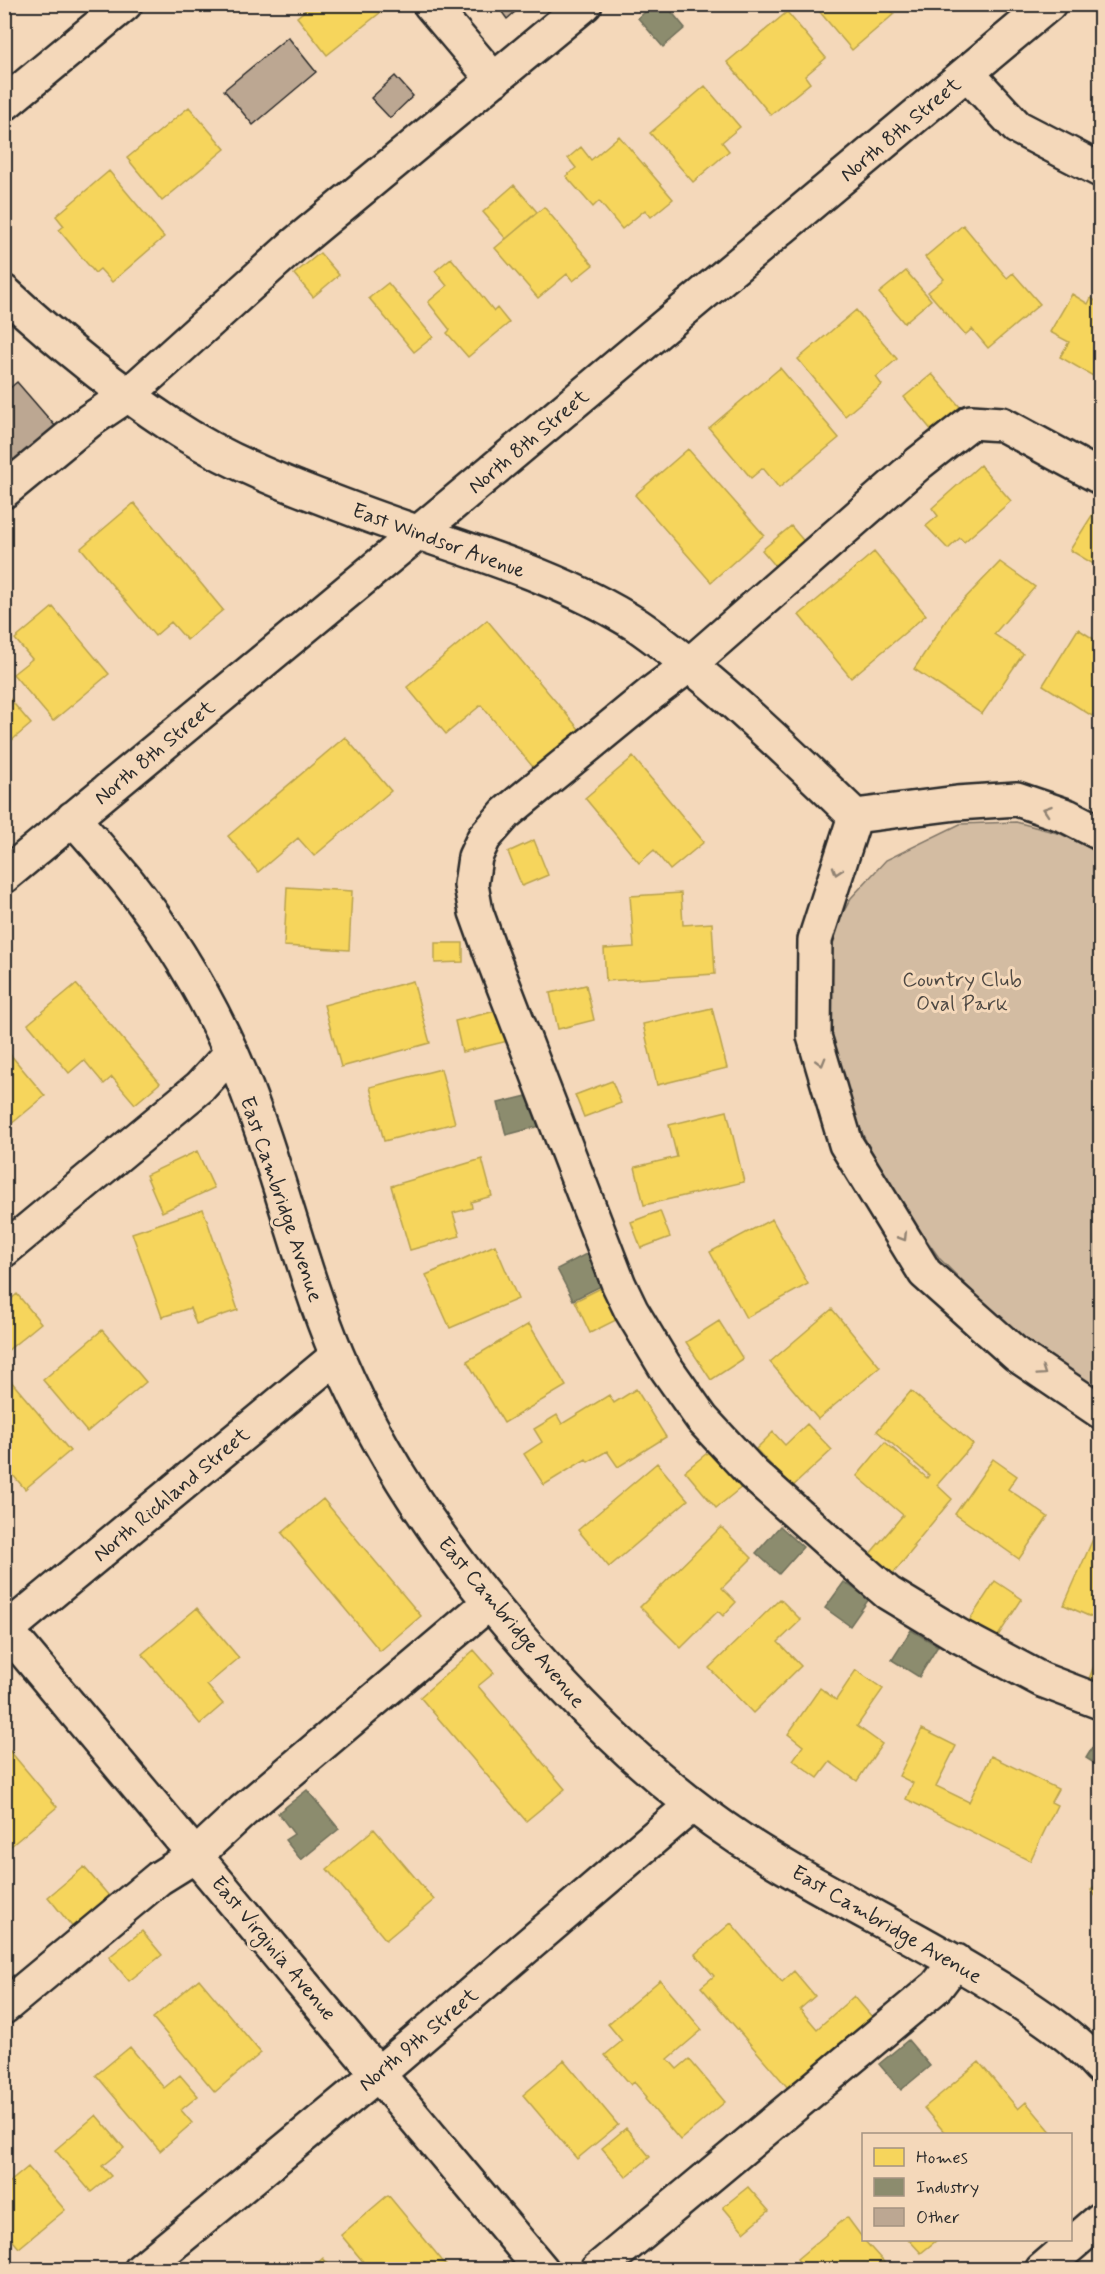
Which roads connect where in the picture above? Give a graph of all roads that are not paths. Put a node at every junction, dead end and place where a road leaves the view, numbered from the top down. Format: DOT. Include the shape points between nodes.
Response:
graph roads {
  1 [pos="125,4"];
  2 [pos="430,4"];
  3 [pos="585,4"];
  4 [pos="1049,4"];
  5 [pos="967,73"];
  6 [pos="494,80"];
  7 [pos="4,104"];
  8 [pos="1101,170"];
  9 [pos="4,292"];
  10 [pos="129,394"];
  11 [pos="1101,477"];
  12 [pos="4,491"];
  13 [pos="419,532"];
  14 [pos="689,665"];
  15 [pos="855,816"];
  16 [pos="73,818"];
  17 [pos="1101,833"];
  18 [pos="4,876"];
  19 [pos="231,1053"];
  20 [pos="4,1250"];
  21 [pos="337,1356"];
  22 [pos="1101,1411"];
  23 [pos="490,1602"];
  24 [pos="5,1630"];
  25 [pos="1101,1702"];
  26 [pos="692,1805"];
  27 [pos="196,1855"];
  28 [pos="956,1961"];
  29 [pos="4,2007"];
  30 [pos="1101,2067"];
  31 [pos="379,2073"];
  32 [pos="1101,2220"];
  33 [pos="141,2270"];
  34 [pos="542,2270"];
  35 [pos="597,2270"];
  36 [pos="1042,2270"];
  1 -- 7 [label="street"];
  2 -- 6 [label="street"];
  3 -- 6 [label="street"];
  4 -- 5 [label="street, North 8th Street"];
  5 -- 8 [label="street" via="1017,127"];
  5 -- 13 [label="street, North 8th Street"];
  6 -- 10 [label="street" via="294,245"];
  9 -- 10 [label="street, East Windsor Avenue" via="47,331"];
  10 -- 12 [label="street" via="89,421"];
  10 -- 13 [label="street, East Windsor Avenue" via="172,426 223,454"];
  11 -- 14 [label="street" via="1002,424 970,422"];
  13 -- 14 [label="street, East Windsor Avenue" via="508,563 582,596 637,625"];
  13 -- 16 [label="street, North 8th Street"];
  14 -- 15 [label="street, East Windsor Avenue" via="754,719"];
  14 -- 25 [label="street" via="506,813 484,838 475,857 471,885 489,948 619,1285 664,1365 702,1419 753,1474 888,1593 1042,1680"];
  17 -- 15 [label="street, one-way" via="1067,816 1017,799"];
  15 -- 22 [label="street, one-way" via="815,940 814,1036 846,1144 925,1273 1017,1355"];
  16 -- 18 [label="street, North 8th Street"];
  16 -- 19 [label="street, East Cambridge Avenue" via="129,883 167,937"];
  19 -- 20 [label="street" via="200,1087"];
  19 -- 21 [label="street, East Cambridge Avenue"];
  21 -- 23 [label="street, East Cambridge Avenue" via="385,1453 436,1534"];
  21 -- 24 [label="street, North Richland Street"];
  23 -- 26 [label="street, East Cambridge Avenue" via="590,1714"];
  23 -- 27 [label="street"];
  24 -- 27 [label="street, East Virginia Avenue"];
  26 -- 28 [label="street, East Cambridge Avenue" via="742,1840"];
  26 -- 31 [label="street, North 9th Street"];
  27 -- 29 [label="street" via="159,1878"];
  27 -- 31 [label="street, East Virginia Avenue"];
  28 -- 30 [label="street, East Cambridge Avenue" via="1046,2019"];
  28 -- 35 [label="street" via="937,1986"];
  31 -- 33 [label="street, North 9th Street"];
  31 -- 34 [label="street, East Virginia Avenue"];
  32 -- 36 [label="street"];
}
